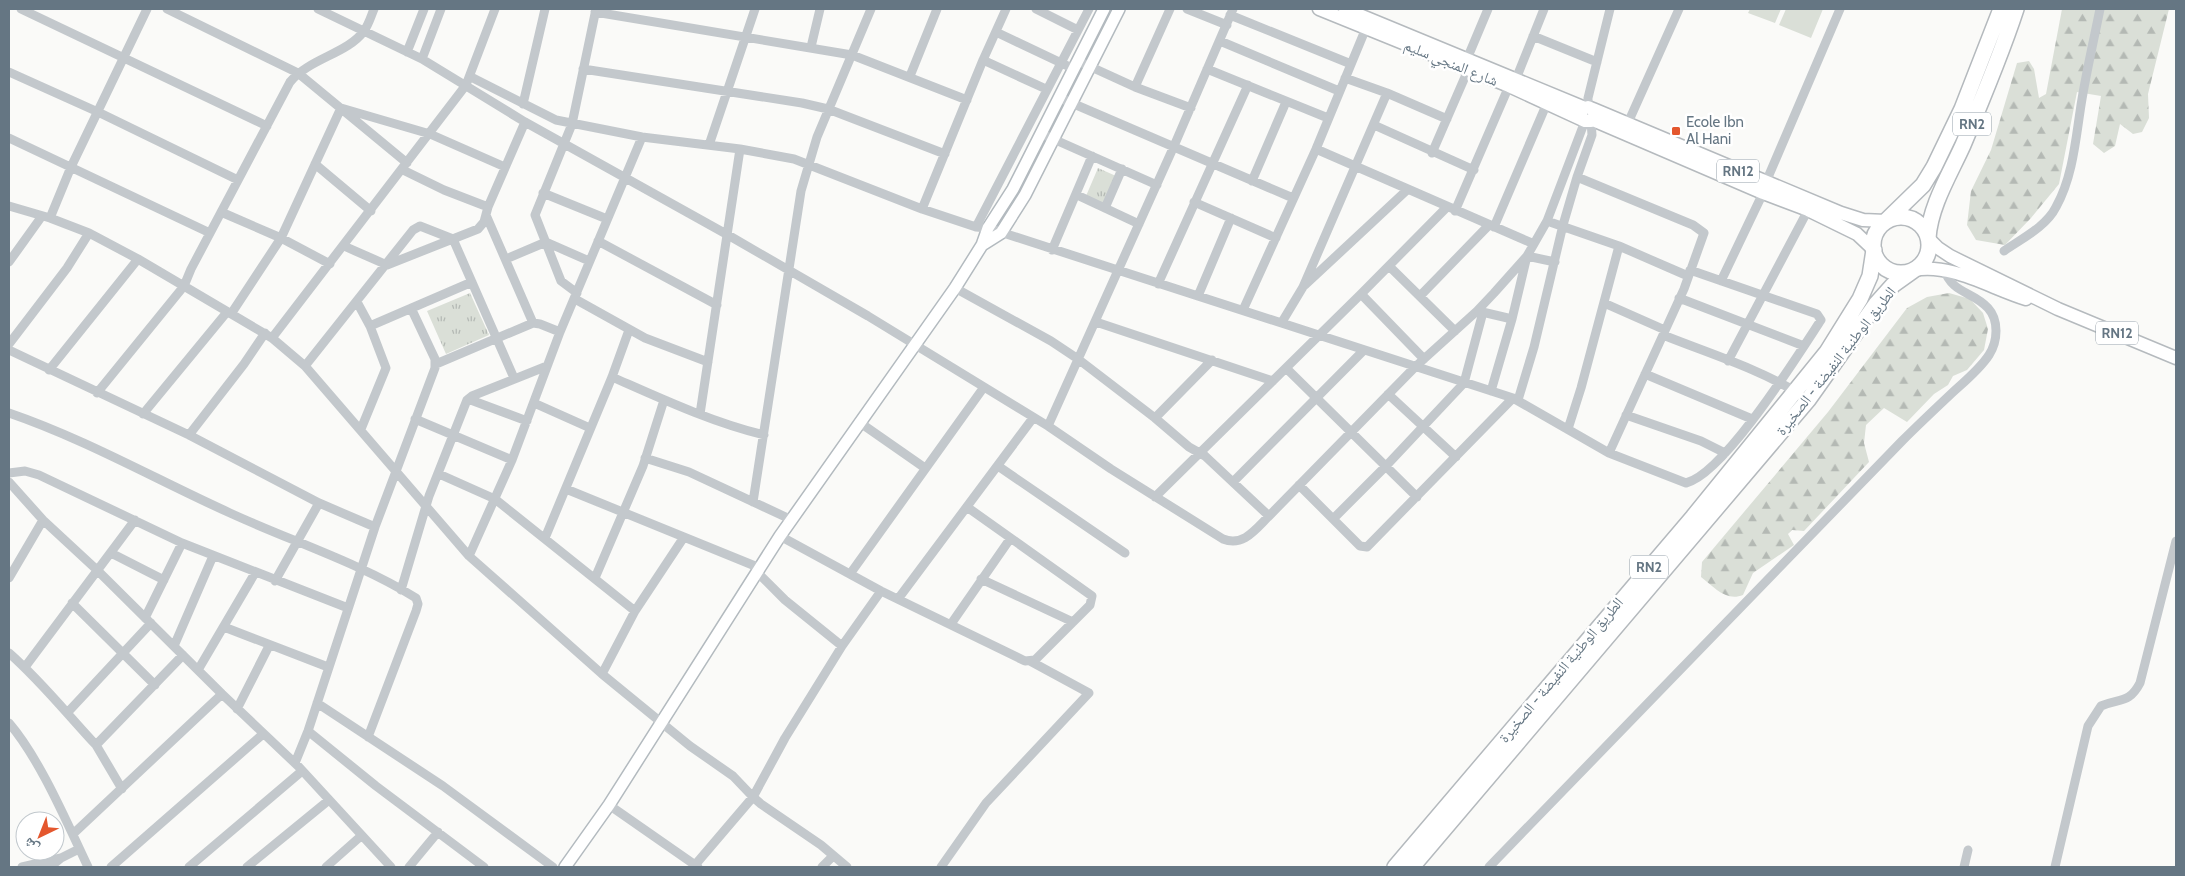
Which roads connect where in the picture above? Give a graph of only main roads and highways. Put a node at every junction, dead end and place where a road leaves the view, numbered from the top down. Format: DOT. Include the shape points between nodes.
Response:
graph roads {
  1 [pos="1318,9"];
  2 [pos="1345,9"];
  3 [pos="2001,9"];
  4 [pos="2016,9"];
  5 [pos="1468,64"];
  6 [pos="1512,82"];
  7 [pos="1588,115"];
  8 [pos="1765,187"];
  9 [pos="1886,221"];
  10 [pos="1928,238"];
  11 [pos="1874,250"];
  12 [pos="1914,270"];
  13 [pos="2058,309"];
  14 [pos="2176,358"];
  15 [pos="1802,396"];
  16 [pos="1395,867"];
  17 [pos="1412,867"];
  1 -- 5 [label="main road, شارع المنجي سليم / RN12"];
  2 -- 5 [label="main road, شارع المنجي سليم / RN12"];
  3 -- 9 [label="highway, RN2" via="1962,109 1934,167 1923,185"];
  4 -- 10 [label="highway, RN2" via="1937,204"];
  5 -- 6 [label="main road, شارع المنجي سليم / RN12"];
  6 -- 7 [label="main road, شارع المنجي سليم / RN12"];
  6 -- 7 [label="main road, شارع المنجي سليم / RN12" via="1547,103"];
  7 -- 8 [label="main road, شارع المنجي سليم / RN12"];
  7 -- 8 [label="main road, شارع المنجي سليم / RN12" via="1628,125"];
  8 -- 9 [label="main road, شارع المنجي سليم / RN12" via="1863,220"];
  8 -- 11 [label="main road, شارع المنجي سليم / RN12" via="1857,234"];
  9 -- 10 [label="highway" via="1912,219 1925,230"];
  9 -- 11 [label="highway" via="1876,233"];
  10 -- 12 [label="highway" via="1926,256"];
  10 -- 13 [label="main road, RN12" via="1950,256"];
  11 -- 12 [label="highway" via="1882,265 1889,270"];
  11 -- 15 [label="highway, الطريق الوطنية النفيضة - الصخيرة / RN2" via="1870,276 1860,299"];
  12 -- 13 [label="main road, RN12" via="1928,267 1944,269"];
  12 -- 15 [label="highway, الطريق الوطنية النفيضة - الصخيرة / RN2" via="1876,304"];
  13 -- 14 [label="main road, RN12"];
  15 -- 16 [label="highway, الطريق الوطنية النفيضة - الصخيرة / RN2" via="1699,510"];
  15 -- 17 [label="highway, الطريق الوطنية النفيضة - الصخيرة / RN2"];
}
